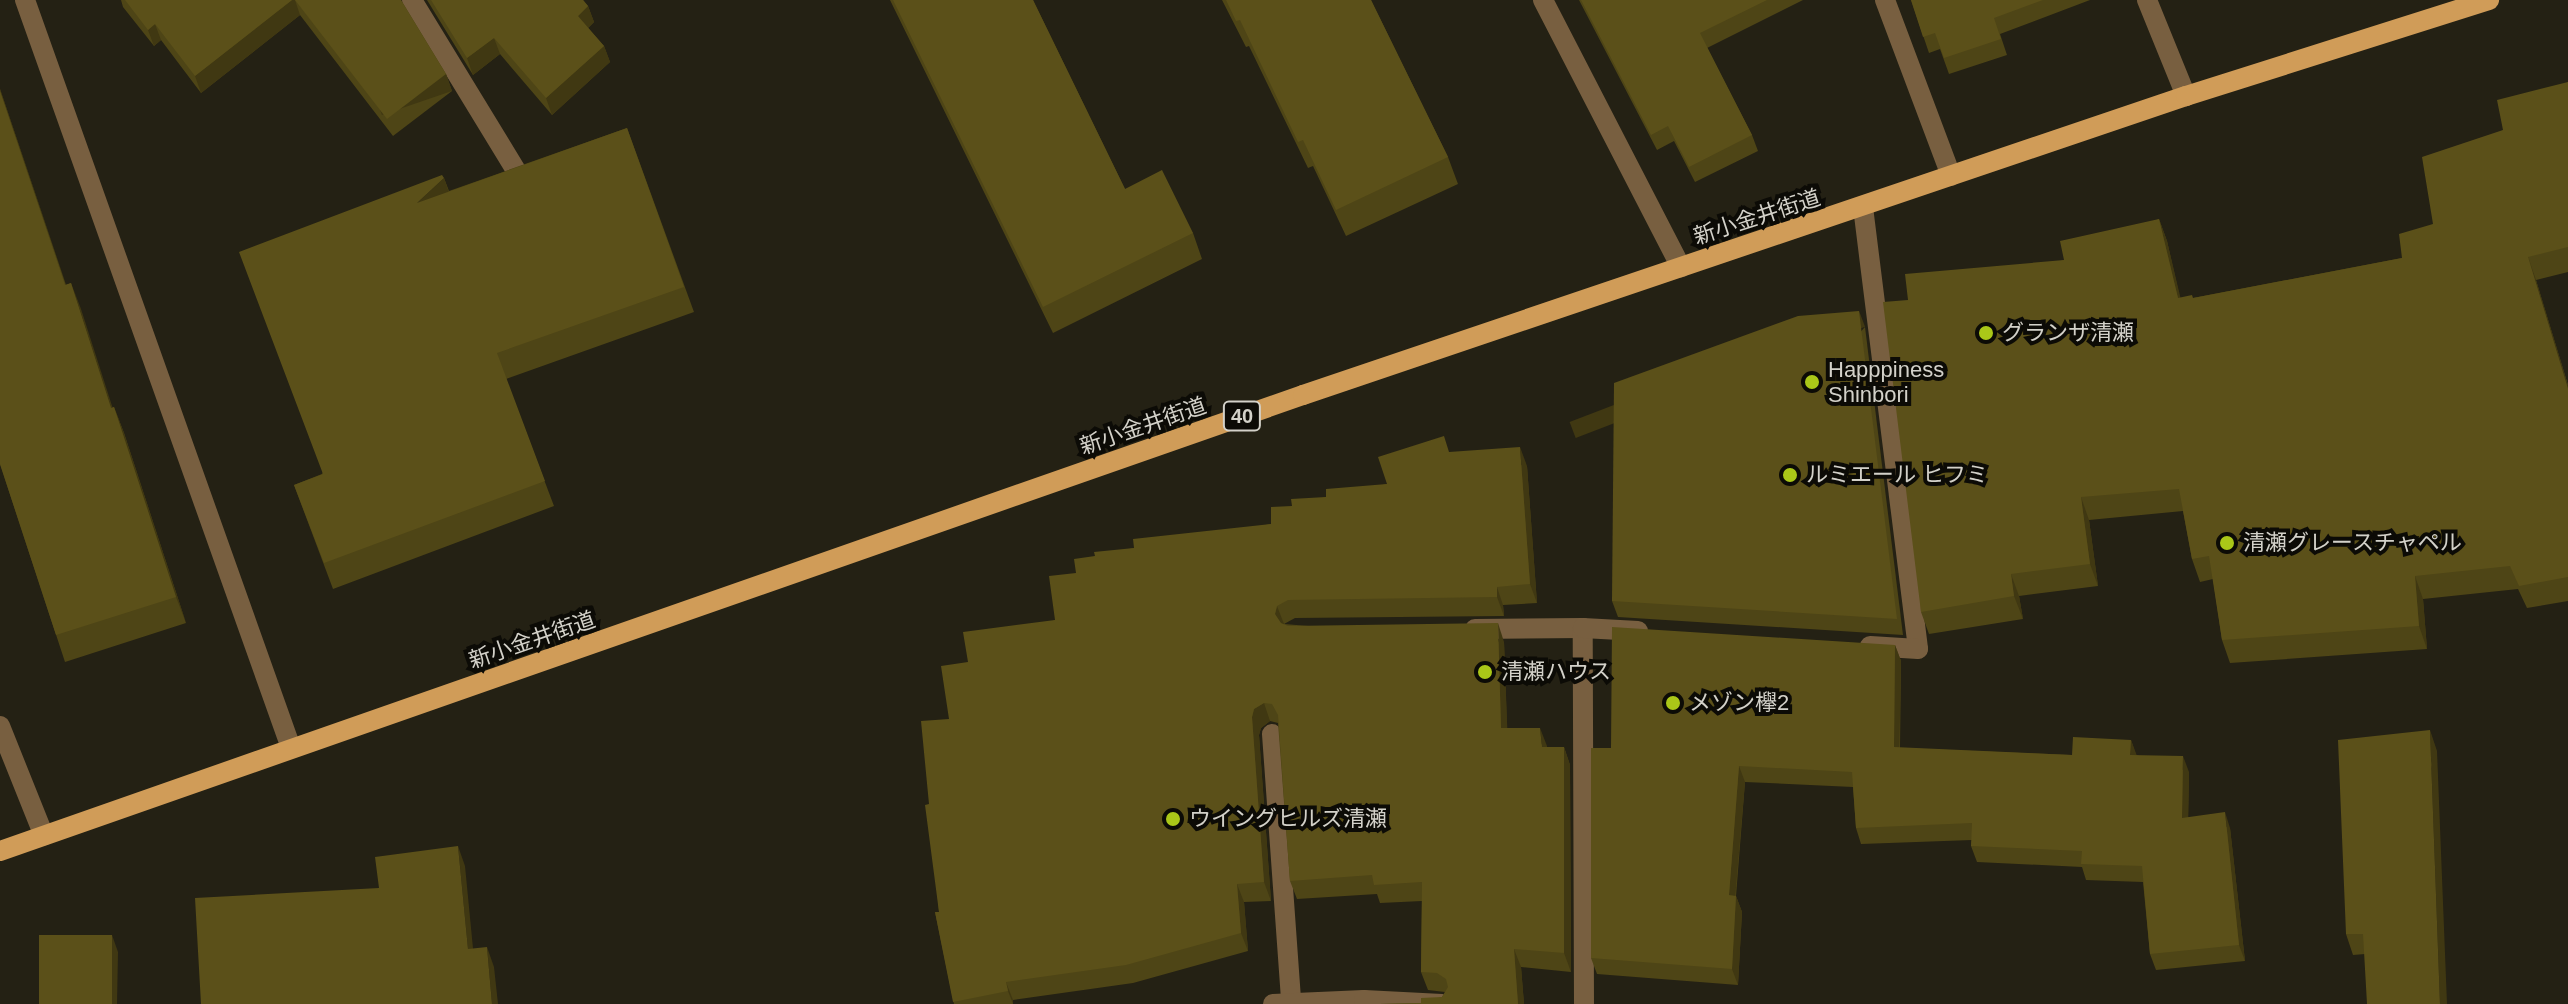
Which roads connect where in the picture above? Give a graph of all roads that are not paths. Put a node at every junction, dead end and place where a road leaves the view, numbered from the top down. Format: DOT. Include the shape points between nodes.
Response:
graph roads {
  1 [pos="25,0"];
  2 [pos="412,0"];
  3 [pos="1543,0"];
  4 [pos="1885,0"];
  5 [pos="2147,0"];
  6 [pos="2489,0"];
  7 [pos="2451,6"];
  8 [pos="2186,96"];
  9 [pos="517,172"];
  10 [pos="1951,176"];
  11 [pos="1863,207"];
  12 [pos="1681,267"];
  13 [pos="1583,628"];
  14 [pos="1455,629"];
  15 [pos="1659,633"];
  16 [pos="1842,644"];
  17 [pos="0,726"];
  18 [pos="1272,734"];
  19 [pos="291,748"];
  20 [pos="44,836"];
  21 [pos="0,851"];
  22 [pos="1364,1002"];
  23 [pos="1282,1003"];
  24 [pos="1442,1004"];
  25 [pos="1584,1004"];
  1 -- 19 [label="street"];
  2 -- 9 [label="street"];
  3 -- 12 [label="street"];
  4 -- 10 [label="street"];
  5 -- 8 [label="street"];
  6 -- 7 [label="main road, 新小金井街道 / 40"];
  7 -- 8 [label="main road, 新小金井街道 / 40"];
  8 -- 10 [label="main road, 新小金井街道 / 40"];
  10 -- 11 [label="main road, 新小金井街道 / 40"];
  11 -- 12 [label="main road, 新小金井街道 / 40"];
  11 -- 16 [label="street" via="1918,649"];
  12 -- 19 [label="main road, 新小金井街道 / 40"];
  13 -- 14 [label="street"];
  13 -- 15 [label="street"];
  13 -- 25 [label="street"];
  17 -- 20 [label="street"];
  18 -- 23 [label="street"];
  19 -- 20 [label="main road, 新小金井街道 / 40"];
  20 -- 21 [label="main road, 新小金井街道 / 40"];
  22 -- 23 [label="street"];
  22 -- 24 [label="street"];
}
